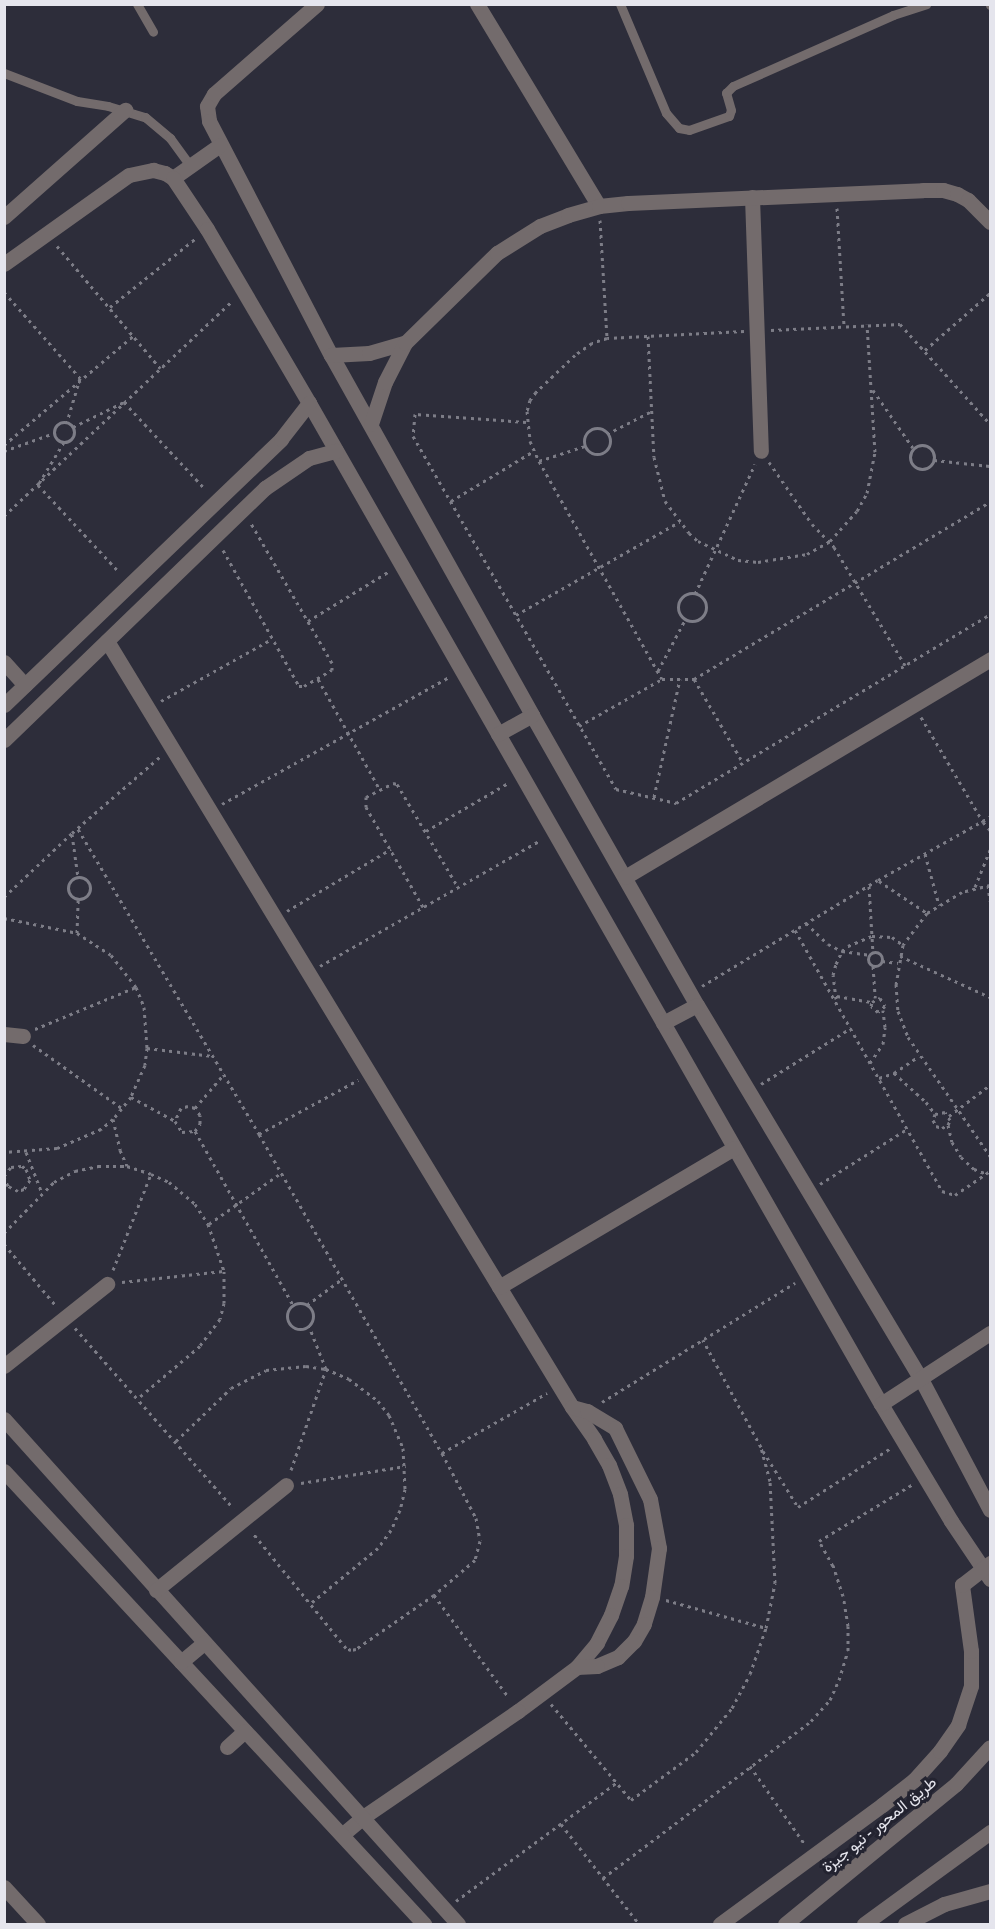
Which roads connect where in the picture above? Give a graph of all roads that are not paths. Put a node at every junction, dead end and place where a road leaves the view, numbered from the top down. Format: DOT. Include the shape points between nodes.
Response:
graph roads {
  1 [pos="137,4"];
  2 [pos="317,4"];
  3 [pos="477,4"];
  4 [pos="620,4"];
  5 [pos="926,4"];
  6 [pos="153,32"];
  7 [pos="4,73"];
  8 [pos="125,110"];
  9 [pos="220,145"];
  10 [pos="190,166"];
  11 [pos="172,178"];
  12 [pos="752,197"];
  13 [pos="599,206"];
  14 [pos="4,217"];
  15 [pos="990,222"];
  16 [pos="4,264"];
  17 [pos="405,343"];
  18 [pos="332,355"];
  19 [pos="309,403"];
  20 [pos="371,424"];
  21 [pos="336,451"];
  22 [pos="761,451"];
  23 [pos="248,469"];
  24 [pos="265,488"];
  25 [pos="107,641"];
  26 [pos="990,659"];
  27 [pos="4,662"];
  28 [pos="25,685"];
  29 [pos="4,705"];
  30 [pos="532,715"];
  31 [pos="498,734"];
  32 [pos="4,740"];
  33 [pos="625,877"];
  34 [pos="694,999"];
  35 [pos="663,1023"];
  36 [pos="734,1148"];
  37 [pos="107,1284"];
  38 [pos="498,1287"];
  39 [pos="990,1333"];
  40 [pos="4,1366"];
  41 [pos="921,1379"];
  42 [pos="881,1404"];
  43 [pos="572,1407"];
  44 [pos="4,1419"];
  45 [pos="4,1471"];
  46 [pos="286,1485"];
  47 [pos="990,1510"];
  48 [pos="988,1570"];
  49 [pos="156,1590"];
  50 [pos="204,1643"];
  51 [pos="181,1662"];
  52 [pos="578,1666"];
  53 [pos="245,1731"];
  54 [pos="227,1747"];
  55 [pos="990,1747"];
  56 [pos="362,1818"];
  57 [pos="990,1832"];
  58 [pos="342,1835"];
  59 [pos="4,1887"];
  60 [pos="990,1891"];
  61 [pos="38,1924"];
  62 [pos="424,1924"];
  63 [pos="458,1924"];
  64 [pos="720,1924"];
  65 [pos="785,1924"];
  66 [pos="864,1924"];
  67 [pos="904,1924"];
  1 -- 6 [label="lane"];
  2 -- 9 [label="street" via="210,99 207,114"];
  3 -- 13 [label="street"];
  4 -- 5 [label="lane" via="666,113 679,128 689,130 729,116 726,93 733,86"];
  7 -- 8 [label="lane" via="77,101"];
  8 -- 10 [label="lane" via="159,126"];
  8 -- 14 [label="street"];
  9 -- 10 [label="street"];
  9 -- 18 [label="street"];
  10 -- 11 [label="street"];
  11 -- 16 [label="street" via="153,170 129,176"];
  11 -- 19 [label="street" via="207,229"];
  12 -- 13 [label="street"];
  12 -- 15 [label="street" via="943,190 968,200"];
  12 -- 22 [label="street"];
  13 -- 17 [label="street" via="540,226 506,247 470,277"];
  17 -- 18 [label="street" via="369,353"];
  17 -- 20 [label="street" via="385,382"];
  18 -- 20 [label="street"];
  19 -- 21 [label="street"];
  19 -- 23 [label="street" via="292,428"];
  20 -- 30 [label="street"];
  21 -- 24 [label="street" via="309,458"];
  21 -- 31 [label="street"];
  23 -- 24 [label="street"];
  23 -- 28 [label="street"];
  24 -- 25 [label="street"];
  25 -- 32 [label="street"];
  25 -- 38 [label="street"];
  26 -- 33 [label="street"];
  27 -- 28 [label="street"];
  28 -- 29 [label="street"];
  30 -- 31 [label="street"];
  30 -- 33 [label="street"];
  31 -- 35 [label="street"];
  33 -- 34 [label="street"];
  34 -- 35 [label="street"];
  34 -- 41 [label="street"];
  35 -- 36 [label="street"];
  36 -- 38 [label="street"];
  36 -- 42 [label="street"];
  37 -- 40 [label="street"];
  38 -- 43 [label="street"];
  39 -- 41 [label="street"];
  41 -- 42 [label="street"];
  41 -- 47 [label="street"];
  42 -- 48 [label="street"];
  43 -- 52 [label="street" via="609,1465 626,1525 626,1556 611,1616 597,1643"];
  43 -- 52 [label="street" via="615,1428 650,1498 659,1548 652,1597 634,1641 618,1657 597,1666"];
  44 -- 49 [label="street"];
  45 -- 51 [label="street"];
  46 -- 49 [label="street"];
  48 -- 64 [label="street" via="962,1585 972,1670 966,1707 940,1751 914,1780"];
  49 -- 50 [label="street"];
  50 -- 51 [label="street"];
  50 -- 56 [label="street"];
  51 -- 53 [label="street"];
  52 -- 56 [label="street"];
  53 -- 54 [label="street"];
  53 -- 58 [label="street"];
  55 -- 65 [label="street, طريق المحور - نيو جيزة" via="956,1784"];
  56 -- 58 [label="street"];
  56 -- 63 [label="street"];
  57 -- 66 [label="street"];
  58 -- 62 [label="street"];
  59 -- 61 [label="street"];
  60 -- 67 [label="street" via="944,1904"];
}
